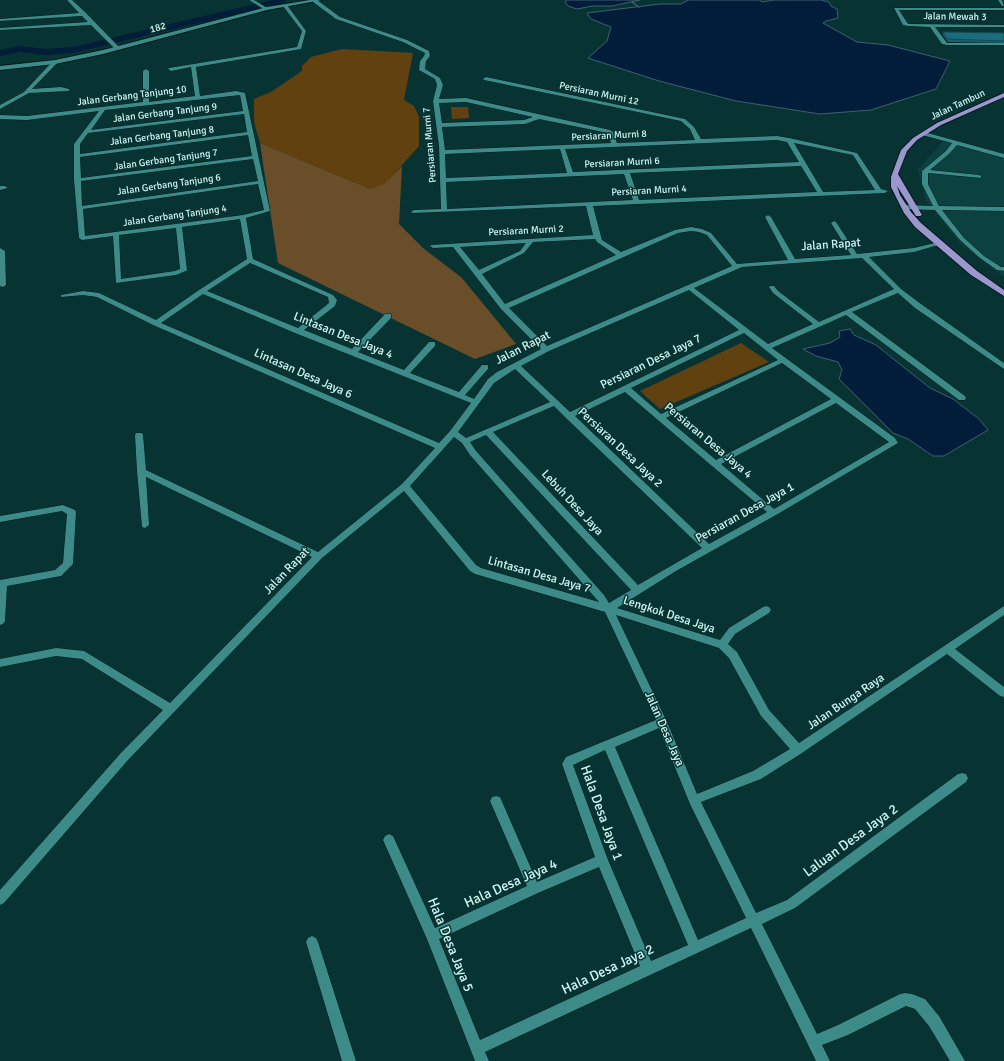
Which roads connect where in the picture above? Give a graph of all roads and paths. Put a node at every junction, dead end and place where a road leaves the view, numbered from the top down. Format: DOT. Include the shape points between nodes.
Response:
graph roads {
  1 [pos="69,0"];
  2 [pos="251,0"];
  3 [pos="317,0"];
  4 [pos="1000,0"];
  5 [pos="1004,1"];
  6 [pos="1004,5"];
  7 [pos="285,6"];
  8 [pos="1004,9"];
  9 [pos="267,10"];
  10 [pos="84,14"];
  11 [pos="0,20"];
  12 [pos="93,23"];
  13 [pos="932,26"];
  14 [pos="1004,26"];
  15 [pos="0,29"];
  16 [pos="1004,44"];
  17 [pos="117,48"];
  18 [pos="55,62"];
  19 [pos="193,65"];
  20 [pos="0,68"];
  21 [pos="171,69"];
  22 [pos="146,71"];
  23 [pos="486,79"];
  24 [pos="67,90"];
  25 [pos="29,91"];
  26 [pos="1004,95"];
  27 [pos="198,97"];
  28 [pos="436,101"];
  29 [pos="146,103"];
  30 [pos="0,107"];
  31 [pos="103,109"];
  32 [pos="246,112"];
  33 [pos="0,117"];
  34 [pos="539,117"];
  35 [pos="439,125"];
  36 [pos="85,132"];
  37 [pos="249,133"];
  38 [pos="924,134"];
  39 [pos="789,140"];
  40 [pos="699,141"];
  41 [pos="955,143"];
  42 [pos="615,145"];
  43 [pos="562,147"];
  44 [pos="442,152"];
  45 [pos="77,156"];
  46 [pos="1004,156"];
  47 [pos="256,157"];
  48 [pos="803,164"];
  49 [pos="925,171"];
  50 [pos="626,172"];
  51 [pos="570,174"];
  52 [pos="894,176"];
  53 [pos="979,177"];
  54 [pos="77,180"];
  55 [pos="442,180"];
  56 [pos="261,182"];
  57 [pos="882,191"];
  58 [pos="821,194"];
  59 [pos="636,202"];
  60 [pos="589,204"];
  61 [pos="903,205"];
  62 [pos="912,207"];
  63 [pos="79,208"];
  64 [pos="937,208"];
  65 [pos="1004,209"];
  66 [pos="444,210"];
  67 [pos="414,212"];
  68 [pos="243,217"];
  69 [pos="768,217"];
  70 [pos="834,224"];
  71 [pos="178,226"];
  72 [pos="116,234"];
  73 [pos="597,237"];
  74 [pos="531,241"];
  75 [pos="937,242"];
  76 [pos="433,246"];
  77 [pos="456,246"];
  78 [pos="0,250"];
  79 [pos="621,255"];
  80 [pos="855,256"];
  81 [pos="864,256"];
  82 [pos="250,260"];
  83 [pos="792,260"];
  84 [pos="736,267"];
  85 [pos="1004,270"];
  86 [pos="478,273"];
  87 [pos="3,285"];
  88 [pos="689,287"];
  89 [pos="772,288"];
  90 [pos="899,290"];
  91 [pos="202,291"];
  92 [pos="1004,294"];
  93 [pos="63,296"];
  94 [pos="504,307"];
  95 [pos="847,312"];
  96 [pos="388,316"];
  97 [pos="156,323"];
  98 [pos="819,325"];
  99 [pos="744,330"];
  100 [pos="298,331"];
  101 [pos="432,344"];
  102 [pos="768,347"];
  103 [pos="546,349"];
  104 [pos="353,353"];
  105 [pos="783,360"];
  106 [pos="516,365"];
  107 [pos="485,367"];
  108 [pos="1004,367"];
  109 [pos="405,374"];
  110 [pos="626,388"];
  111 [pos="460,396"];
  112 [pos="962,398"];
  113 [pos="837,399"];
  114 [pos="476,402"];
  115 [pos="554,403"];
  116 [pos="569,416"];
  117 [pos="661,417"];
  118 [pos="488,432"];
  119 [pos="453,433"];
  120 [pos="139,435"];
  121 [pos="465,441"];
  122 [pos="440,447"];
  123 [pos="715,464"];
  124 [pos="141,471"];
  125 [pos="405,486"];
  126 [pos="773,513"];
  127 [pos="0,519"];
  128 [pos="145,525"];
  129 [pos="708,548"];
  130 [pos="319,556"];
  131 [pos="1,584"];
  132 [pos="637,590"];
  133 [pos="608,609"];
  134 [pos="766,610"];
  135 [pos="1004,610"];
  136 [pos="0,621"];
  137 [pos="722,645"];
  138 [pos="948,649"];
  139 [pos="0,664"];
  140 [pos="1004,694"];
  141 [pos="171,709"];
  142 [pos="662,722"];
  143 [pos="608,744"];
  144 [pos="798,750"];
  145 [pos="962,778"];
  146 [pos="694,800"];
  147 [pos="496,801"];
  148 [pos="389,840"];
  149 [pos="602,860"];
  150 [pos="534,889"];
  151 [pos="0,900"];
  152 [pos="754,920"];
  153 [pos="432,936"];
  154 [pos="312,942"];
  155 [pos="695,947"];
  156 [pos="648,969"];
  157 [pos="814,1042"];
  158 [pos="479,1055"];
  159 [pos="348,1061"];
  160 [pos="823,1061"];
  161 [pos="958,1061"];
  1 -- 10 [label="street"];
  2 -- 9 [label="street"];
  3 -- 7 [label="street, 182"];
  3 -- 28 [label="street, Persiaran Murni 7" via="338,18 425,50 427,54 422,70 438,80 440,85"];
  4 -- 5 [label="street"];
  4 -- 6 [label="street"];
  7 -- 9 [label="street, 182"];
  7 -- 19 [label="street" via="304,31 300,48"];
  8 -- 13 [label="street, Jalan Mewah 3" via="896,9 905,24"];
  9 -- 17 [label="street, 182"];
  10 -- 11 [label="street"];
  10 -- 12 [label="street"];
  12 -- 15 [label="street"];
  12 -- 17 [label="street"];
  13 -- 14 [label="street, Jalan Mewah 3"];
  13 -- 16 [label="street" via="944,43"];
  17 -- 18 [label="street, 182"];
  18 -- 20 [label="street, 182"];
  18 -- 25 [label="street"];
  19 -- 21 [label="street"];
  19 -- 27 [label="street, Jalan Gerbang Tanjung 10"];
  22 -- 29 [label="street"];
  23 -- 40 [label="street, Persiaran Murni 12" via="683,120 692,128"];
  24 -- 25 [label="street"];
  25 -- 30 [label="street"];
  26 -- 38 [label="main road, Jalan Tambun" via="939,124"];
  27 -- 29 [label="street, Jalan Gerbang Tanjung 10"];
  27 -- 32 [label="street, Jalan Gerbang Tanjung 10" via="243,94"];
  28 -- 34 [label="street" via="466,100"];
  28 -- 35 [label="street, Persiaran Murni 7"];
  29 -- 31 [label="street, Jalan Gerbang Tanjung 10"];
  31 -- 33 [label="street, Jalan Gerbang Tanjung 10" via="20,118"];
  31 -- 36 [label="street"];
  32 -- 36 [label="street, Jalan Gerbang Tanjung 9"];
  32 -- 37 [label="street"];
  34 -- 35 [label="street" via="525,122"];
  34 -- 42 [label="street" via="610,132"];
  35 -- 44 [label="street, Persiaran Murni 7"];
  36 -- 45 [label="street" via="77,144"];
  37 -- 45 [label="street, Jalan Gerbang Tanjung 8"];
  37 -- 47 [label="street"];
  38 -- 41 [label="street"];
  38 -- 52 [label="main road, Jalan Tambun" via="904,150"];
  39 -- 40 [label="street, Persiaran Murni 8" via="777,138"];
  39 -- 48 [label="street"];
  39 -- 57 [label="street, Persiaran Murni 8" via="855,154"];
  40 -- 42 [label="street, Persiaran Murni 8"];
  41 -- 46 [label="street"];
  41 -- 49 [label="street"];
  42 -- 43 [label="street, Persiaran Murni 8"];
  43 -- 44 [label="street, Persiaran Murni 8"];
  43 -- 51 [label="street"];
  44 -- 55 [label="street, Persiaran Murni 7"];
  45 -- 54 [label="street"];
  47 -- 54 [label="street, Jalan Gerbang Tanjung 7"];
  47 -- 56 [label="street"];
  48 -- 50 [label="street, Persiaran Murni 6"];
  48 -- 58 [label="street"];
  49 -- 53 [label="street"];
  49 -- 64 [label="street" via="925,184"];
  50 -- 51 [label="street, Persiaran Murni 6"];
  50 -- 59 [label="street"];
  51 -- 55 [label="street, Persiaran Murni 6"];
  52 -- 57 [label="main road, Jalan Tambun" via="890,189"];
  52 -- 61 [label="main road" via="894,187"];
  52 -- 62 [label="main road"];
  54 -- 63 [label="street"];
  55 -- 66 [label="street, Persiaran Murni 7"];
  56 -- 63 [label="street, Jalan Gerbang Tanjung 6"];
  56 -- 68 [label="street, Jalan Gerbang Tanjung 4" via="268,210 266,213"];
  57 -- 58 [label="street, Persiaran Murni 4"];
  57 -- 61 [label="main road" via="892,193"];
  58 -- 59 [label="street, Persiaran Murni 4"];
  59 -- 60 [label="street, Persiaran Murni 4"];
  60 -- 66 [label="street, Persiaran Murni 4"];
  60 -- 73 [label="street"];
  61 -- 62 [label="street"];
  61 -- 75 [label="main road" via="918,225"];
  62 -- 64 [label="street"];
  62 -- 75 [label="main road"];
  63 -- 72 [label="street, Jalan Gerbang Tanjung 4" via="82,238"];
  64 -- 65 [label="street"];
  64 -- 85 [label="street" via="962,239 999,269"];
  66 -- 67 [label="street, Persiaran Murni 4"];
  68 -- 71 [label="street, Jalan Gerbang Tanjung 4"];
  68 -- 82 [label="street"];
  69 -- 83 [label="street"];
  70 -- 80 [label="street"];
  71 -- 72 [label="street, Jalan Gerbang Tanjung 4"];
  71 -- 72 [label="street" via="185,269 176,273 118,282"];
  73 -- 74 [label="street, Persiaran Murni 2"];
  73 -- 79 [label="street"];
  74 -- 77 [label="street, Persiaran Murni 2"];
  74 -- 86 [label="street" via="522,252"];
  75 -- 81 [label="street, Jalan Rapat" via="914,250"];
  75 -- 92 [label="main road"];
  76 -- 77 [label="street, Persiaran Murni 2"];
  77 -- 86 [label="street"];
  78 -- 87 [label="street"];
  79 -- 84 [label="street" via="677,231 691,229 708,234"];
  79 -- 94 [label="street"];
  80 -- 81 [label="street, Jalan Rapat"];
  80 -- 83 [label="street, Jalan Rapat"];
  81 -- 90 [label="street"];
  82 -- 91 [label="street"];
  82 -- 100 [label="street" via="331,296 332,304"];
  83 -- 84 [label="street, Jalan Rapat"];
  84 -- 88 [label="street, Jalan Rapat"];
  86 -- 94 [label="street"];
  88 -- 99 [label="street"];
  88 -- 103 [label="street, Jalan Rapat"];
  89 -- 98 [label="street"];
  90 -- 95 [label="street"];
  90 -- 108 [label="street"];
  91 -- 97 [label="street"];
  91 -- 100 [label="street, Lintasan Desa Jaya 4"];
  93 -- 97 [label="street, Lintasan Desa Jaya 6" via="83,293 99,295"];
  94 -- 103 [label="street"];
  95 -- 98 [label="street"];
  95 -- 112 [label="street"];
  96 -- 104 [label="street"];
  97 -- 122 [label="street, Lintasan Desa Jaya 6"];
  98 -- 102 [label="street"];
  99 -- 102 [label="street"];
  99 -- 110 [label="street, Persiaran Desa Jaya 7"];
  100 -- 104 [label="street, Lintasan Desa Jaya 4"];
  101 -- 109 [label="street"];
  102 -- 105 [label="street"];
  103 -- 106 [label="street, Jalan Rapat"];
  104 -- 109 [label="street, Lintasan Desa Jaya 4"];
  105 -- 113 [label="street"];
  105 -- 117 [label="street"];
  106 -- 114 [label="street, Jalan Rapat" via="491,381"];
  106 -- 115 [label="street, Persiaran Desa Jaya 2"];
  107 -- 111 [label="street"];
  109 -- 111 [label="street, Lintasan Desa Jaya 4"];
  110 -- 116 [label="street, Persiaran Desa Jaya 7"];
  110 -- 117 [label="street, Persiaran Desa Jaya 4"];
  111 -- 114 [label="street, Lintasan Desa Jaya 4"];
  113 -- 123 [label="street"];
  113 -- 126 [label="street, Persiaran Desa Jaya 1" via="892,440 893,444"];
  114 -- 119 [label="street, Jalan Rapat"];
  115 -- 116 [label="street, Persiaran Desa Jaya 2"];
  115 -- 118 [label="street"];
  116 -- 129 [label="street, Persiaran Desa Jaya 2"];
  117 -- 123 [label="street, Persiaran Desa Jaya 4"];
  118 -- 121 [label="street"];
  118 -- 132 [label="street, Lebuh Desa Jaya"];
  119 -- 121 [label="street, Jalan Desa Jaya"];
  119 -- 122 [label="street, Jalan Rapat"];
  120 -- 124 [label="street"];
  121 -- 133 [label="street, Jalan Desa Jaya"];
  122 -- 125 [label="street, Jalan Rapat"];
  123 -- 126 [label="street, Persiaran Desa Jaya 4"];
  124 -- 128 [label="street"];
  124 -- 130 [label="street"];
  125 -- 130 [label="street, Jalan Rapat"];
  125 -- 133 [label="street, Lintasan Desa Jaya 7" via="473,568"];
  126 -- 129 [label="street, Persiaran Desa Jaya 1"];
  127 -- 131 [label="street" via="63,508 72,512 68,564 58,573"];
  129 -- 132 [label="street, Persiaran Desa Jaya 1"];
  130 -- 141 [label="street, Jalan Rapat"];
  131 -- 136 [label="street"];
  132 -- 133 [label="street, Persiaran Desa Jaya 1"];
  133 -- 137 [label="street, Lengkok Desa Jaya"];
  133 -- 142 [label="street, Jalan Desa Jaya"];
  134 -- 137 [label="street, Lengkok Desa Jaya" via="732,631"];
  135 -- 138 [label="street, Jalan Bunga Raya"];
  137 -- 144 [label="street, Lengkok Desa Jaya" via="733,655 765,713"];
  138 -- 140 [label="street"];
  138 -- 144 [label="street, Jalan Bunga Raya"];
  139 -- 141 [label="street" via="56,652 84,655"];
  141 -- 151 [label="street, Jalan Rapat" via="124,757"];
  142 -- 143 [label="street, Hala Desa Jaya 1"];
  142 -- 146 [label="street, Jalan Desa Jaya"];
  143 -- 149 [label="street, Hala Desa Jaya 1" via="570,760 567,764"];
  143 -- 155 [label="street"];
  144 -- 146 [label="street, Jalan Bunga Raya" via="757,774"];
  145 -- 152 [label="street, Laluan Desa Jaya 2" via="791,904"];
  146 -- 152 [label="street, Jalan Desa Jaya"];
  147 -- 150 [label="street"];
  148 -- 153 [label="street, Hala Desa Jaya 5"];
  149 -- 150 [label="street, Hala Desa Jaya 4"];
  149 -- 156 [label="street, Hala Desa Jaya 1"];
  150 -- 153 [label="street, Hala Desa Jaya 4"];
  152 -- 155 [label="street, Hala Desa Jaya 2"];
  152 -- 157 [label="street, Jalan Desa Jaya"];
  153 -- 158 [label="street, Hala Desa Jaya 5"];
  154 -- 159 [label="street"];
  155 -- 156 [label="street, Hala Desa Jaya 2"];
  156 -- 158 [label="street, Hala Desa Jaya 2"];
  157 -- 160 [label="street, Jalan Desa Jaya"];
  157 -- 161 [label="street" via="892,1004 904,999 912,1000 920,1004 934,1021"];
}
